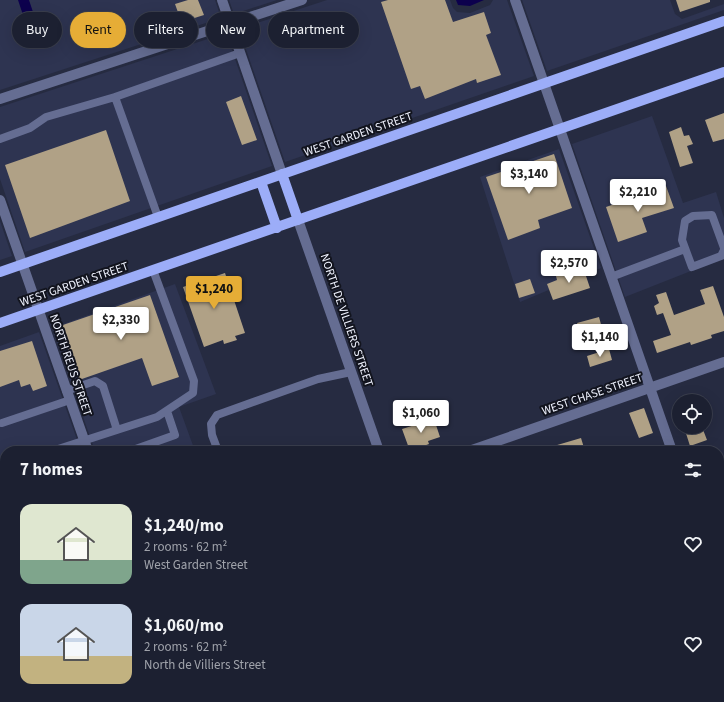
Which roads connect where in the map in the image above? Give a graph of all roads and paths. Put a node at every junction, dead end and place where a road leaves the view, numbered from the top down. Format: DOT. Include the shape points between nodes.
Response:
graph roads {
  1 [pos="222,0"];
  2 [pos="302,0"];
  3 [pos="515,0"];
  4 [pos="226,12"];
  5 [pos="260,14"];
  6 [pos="724,21"];
  7 [pos="206,32"];
  8 [pos="238,48"];
  9 [pos="240,53"];
  10 [pos="724,72"];
  11 [pos="544,83"];
  12 [pos="115,96"];
  13 [pos="0,99"];
  14 [pos="560,129"];
  15 [pos="0,139"];
  16 [pos="282,174"];
  17 [pos="261,182"];
  18 [pos="0,200"];
  19 [pos="158,217"];
  20 [pos="298,220"];
  21 [pos="277,228"];
  22 [pos="685,249"];
  23 [pos="724,249"];
  24 [pos="22,264"];
  25 [pos="153,270"];
  26 [pos="0,272"];
  27 [pos="611,277"];
  28 [pos="38,310"];
  29 [pos="0,323"];
  30 [pos="724,362"];
  31 [pos="351,372"];
  32 [pos="650,388"];
  33 [pos="66,391"];
  34 [pos="70,400"];
  35 [pos="167,411"];
  36 [pos="2,423"];
  37 [pos="117,430"];
  38 [pos="84,440"];
  39 [pos="67,446"];
  40 [pos="86,446"];
  41 [pos="144,446"];
  42 [pos="216,446"];
  43 [pos="377,446"];
  44 [pos="482,446"];
  45 [pos="670,446"];
  1 -- 4 [label="street"];
  2 -- 5 [label="street"];
  3 -- 11 [label="street"];
  6 -- 11 [label="main road, WEST GARDEN STREET"];
  7 -- 13 [label="street"];
  8 -- 9 [label="street"];
  9 -- 12 [label="lane"];
  9 -- 16 [label="street"];
  10 -- 14 [label="main road, WEST GARDEN STREET"];
  11 -- 14 [label="street"];
  11 -- 16 [label="main road, WEST GARDEN STREET"];
  12 -- 15 [label="lane" via="46,117 30,128"];
  12 -- 19 [label="lane"];
  14 -- 20 [label="main road, WEST GARDEN STREET"];
  14 -- 27 [label="street"];
  16 -- 17 [label="main road, WEST GARDEN STREET"];
  16 -- 20 [label="main road"];
  17 -- 19 [label="main road, WEST GARDEN STREET"];
  17 -- 21 [label="main road"];
  18 -- 24 [label="street, NORTH REUS STREET"];
  19 -- 24 [label="main road, WEST GARDEN STREET"];
  20 -- 21 [label="main road, WEST GARDEN STREET"];
  20 -- 31 [label="street, NORTH DE VILLIERS STREET"];
  21 -- 25 [label="main road, WEST GARDEN STREET"];
  22 -- 23 [label="lane" via="692,267 721,256"];
  22 -- 23 [label="lane" via="682,240 685,221 693,216 712,215"];
  22 -- 27 [label="lane"];
  24 -- 26 [label="main road, WEST GARDEN STREET"];
  24 -- 28 [label="street, NORTH REUS STREET"];
  25 -- 28 [label="main road, WEST GARDEN STREET"];
  25 -- 35 [label="lane" via="194,382 193,393"];
  27 -- 32 [label="street"];
  28 -- 29 [label="main road, WEST GARDEN STREET"];
  28 -- 33 [label="street, NORTH REUS STREET"];
  30 -- 32 [label="street, WEST CHASE STREET"];
  31 -- 42 [label="lane" via="318,379 217,415 211,424"];
  31 -- 43 [label="street, NORTH DE VILLIERS STREET"];
  32 -- 44 [label="street, WEST CHASE STREET"];
  32 -- 45 [label="street"];
  33 -- 34 [label="street, NORTH REUS STREET"];
  33 -- 37 [label="lane" via="95,381 103,386"];
  34 -- 36 [label="lane"];
  34 -- 38 [label="street, NORTH REUS STREET"];
  35 -- 37 [label="lane" via="157,417"];
  35 -- 41 [label="lane" via="175,435"];
  37 -- 38 [label="lane"];
  38 -- 39 [label="lane"];
  38 -- 40 [label="street, NORTH REUS STREET"];
}
